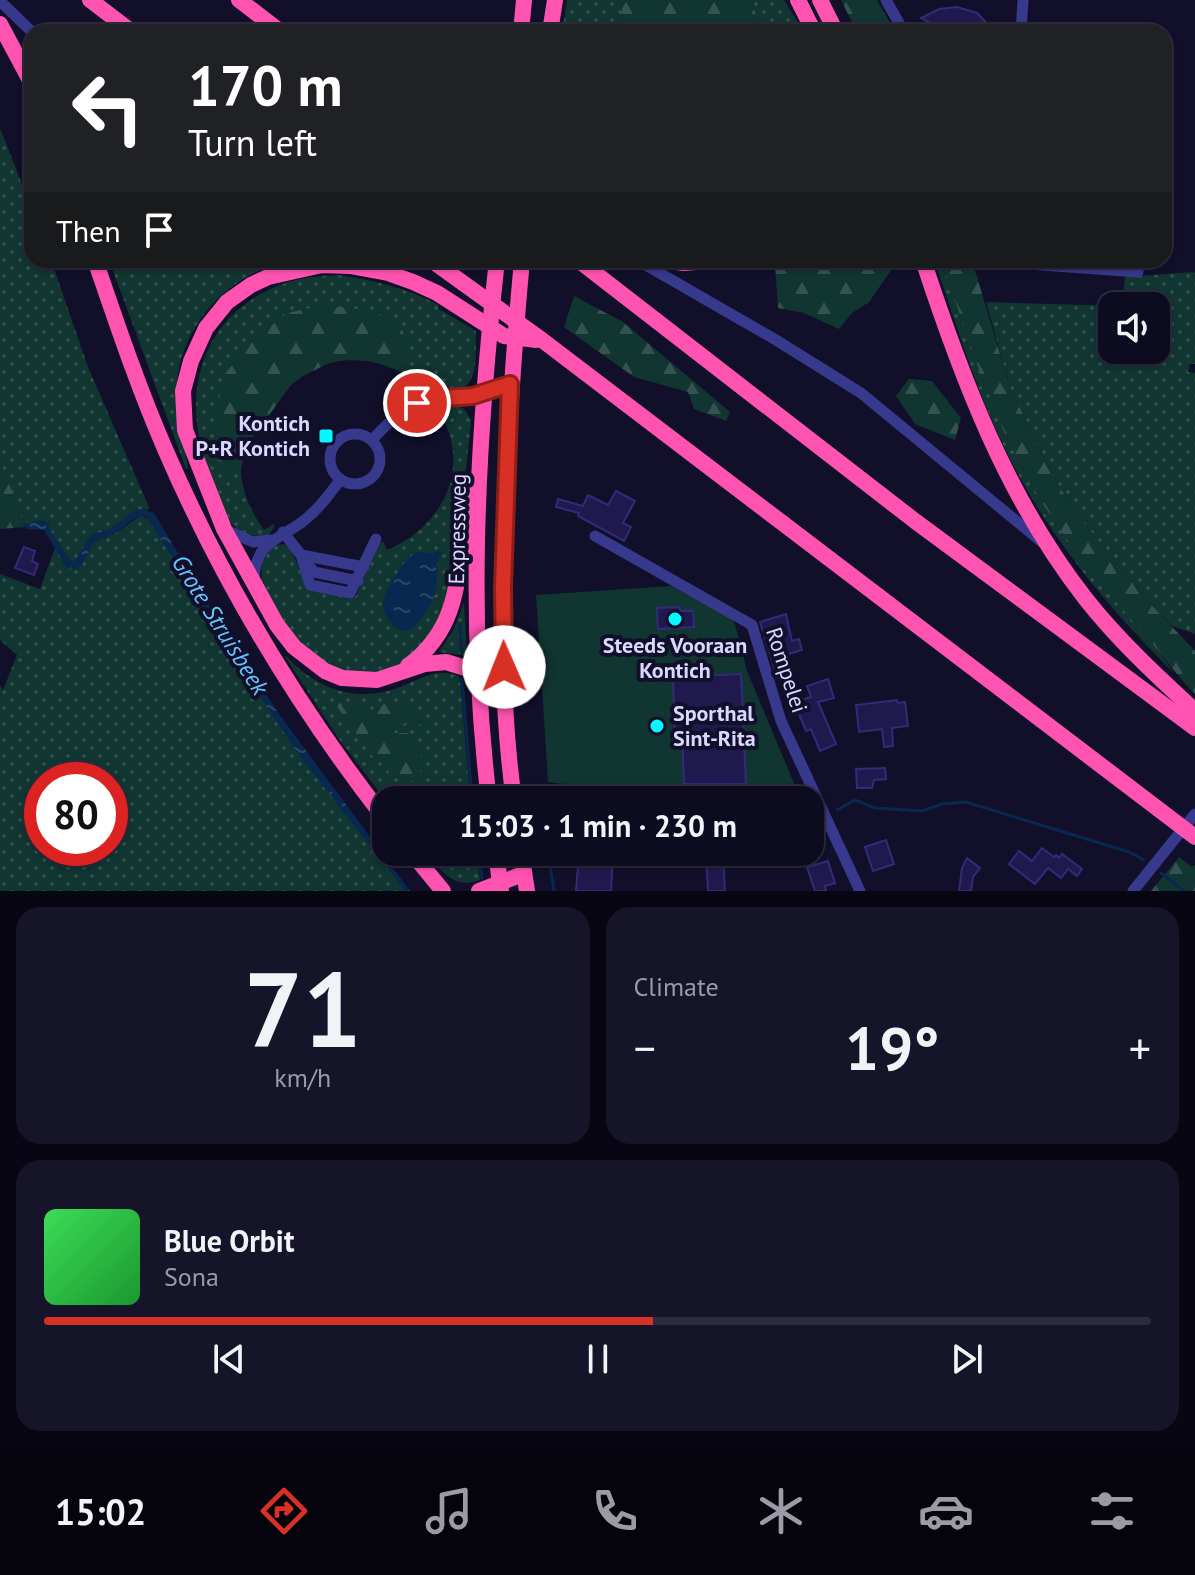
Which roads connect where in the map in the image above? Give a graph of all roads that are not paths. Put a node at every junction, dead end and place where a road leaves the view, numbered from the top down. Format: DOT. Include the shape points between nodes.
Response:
graph roads {
  1 [pos="90,0"];
  2 [pos="239,0"];
  3 [pos="524,0"];
  4 [pos="546,0"];
  5 [pos="555,0"];
  6 [pos="798,0"];
  7 [pos="820,0"];
  8 [pos="886,0"];
  9 [pos="1023,0"];
  10 [pos="0,1"];
  11 [pos="0,24"];
  12 [pos="24,24"];
  13 [pos="122,24"];
  14 [pos="270,24"];
  15 [pos="522,24"];
  16 [pos="544,24"];
  17 [pos="551,24"];
  18 [pos="810,24"];
  19 [pos="832,24"];
  20 [pos="900,24"];
  21 [pos="1022,24"];
  22 [pos="24,69"];
  23 [pos="98,268"];
  24 [pos="296,268"];
  25 [pos="361,268"];
  26 [pos="379,268"];
  27 [pos="441,268"];
  28 [pos="496,268"];
  29 [pos="521,268"];
  30 [pos="588,268"];
  31 [pos="651,268"];
  32 [pos="926,268"];
  33 [pos="388,273"];
  34 [pos="542,340"];
  35 [pos="510,384"];
  36 [pos="485,391"];
  37 [pos="372,440"];
  38 [pos="480,467"];
  39 [pos="340,480"];
  40 [pos="224,529"];
  41 [pos="283,532"];
  42 [pos="595,536"];
  43 [pos="376,539"];
  44 [pos="271,540"];
  45 [pos="1050,549"];
  46 [pos="301,555"];
  47 [pos="364,567"];
  48 [pos="254,585"];
  49 [pos="478,672"];
  50 [pos="399,673"];
  51 [pos="504,694"];
  52 [pos="1195,711"];
  53 [pos="1195,728"];
  54 [pos="488,786"];
  55 [pos="513,786"];
  56 [pos="372,801"];
  57 [pos="1195,814"];
  58 [pos="1195,837"];
  59 [pos="423,866"];
  60 [pos="498,866"];
  61 [pos="522,866"];
  62 [pos="523,874"];
  63 [pos="440,887"];
  64 [pos="501,887"];
  65 [pos="455,891"];
  66 [pos="479,891"];
  67 [pos="527,891"];
  68 [pos="860,891"];
  69 [pos="1133,891"];
  1 -- 13 [label="highway"];
  2 -- 14 [label="highway"];
  3 -- 15 [label="highway"];
  4 -- 16 [label="highway"];
  5 -- 17 [label="highway"];
  6 -- 18 [label="highway"];
  7 -- 19 [label="highway"];
  8 -- 20 [label="street"];
  9 -- 21 [label="street"];
  10 -- 12 [label="street"];
  11 -- 22 [label="highway"];
  23 -- 56 [label="highway" via="148,408 212,551 299,699"];
  24 -- 40 [label="highway" via="251,285 227,302 206,328 191,361 183,391 185,430"];
  25 -- 33 [label="highway"];
  26 -- 33 [label="street"];
  27 -- 34 [label="highway"];
  28 -- 36 [label="highway, Expressweg"];
  29 -- 35 [label="highway"];
  30 -- 53 [label="highway" via="915,521"];
  31 -- 45 [label="street" via="861,393"];
  32 -- 45 [label="highway" via="975,403 1021,503"];
  33 -- 34 [label="highway" via="447,299 504,336"];
  34 -- 58 [label="highway"];
  35 -- 36 [label="highway"];
  35 -- 51 [label="highway"];
  36 -- 37 [label="street" via="409,405"];
  36 -- 38 [label="highway, Expressweg"];
  37 -- 39 [label="street" via="380,453 376,475 361,485"];
  37 -- 39 [label="street" via="356,434 335,444 330,461"];
  38 -- 49 [label="highway, Expressweg"];
  38 -- 50 [label="highway" via="470,485 458,585 449,614 426,651"];
  39 -- 41 [label="street" via="302,522"];
  40 -- 44 [label="street" via="253,542"];
  40 -- 48 [label="highway"];
  41 -- 44 [label="street"];
  41 -- 46 [label="street"];
  42 -- 68 [label="street, Rompelei" via="752,625 781,721"];
  43 -- 47 [label="street"];
  44 -- 48 [label="street" via="257,560"];
  45 -- 52 [label="highway" via="1086,600"];
  46 -- 47 [label="street"];
  46 -- 47 [label="street" via="314,572 358,581"];
  48 -- 50 [label="highway" via="281,632 325,671 358,681"];
  49 -- 50 [label="highway" via="446,662"];
  49 -- 51 [label="highway"];
  49 -- 54 [label="highway, Expressweg"];
  51 -- 55 [label="highway"];
  57 -- 69 [label="street"];
  59 -- 63 [label="highway"];
  60 -- 64 [label="highway"];
  61 -- 62 [label="highway"];
  62 -- 64 [label="highway"];
  62 -- 67 [label="highway"];
  63 -- 65 [label="highway"];
  64 -- 66 [label="highway"];
}
